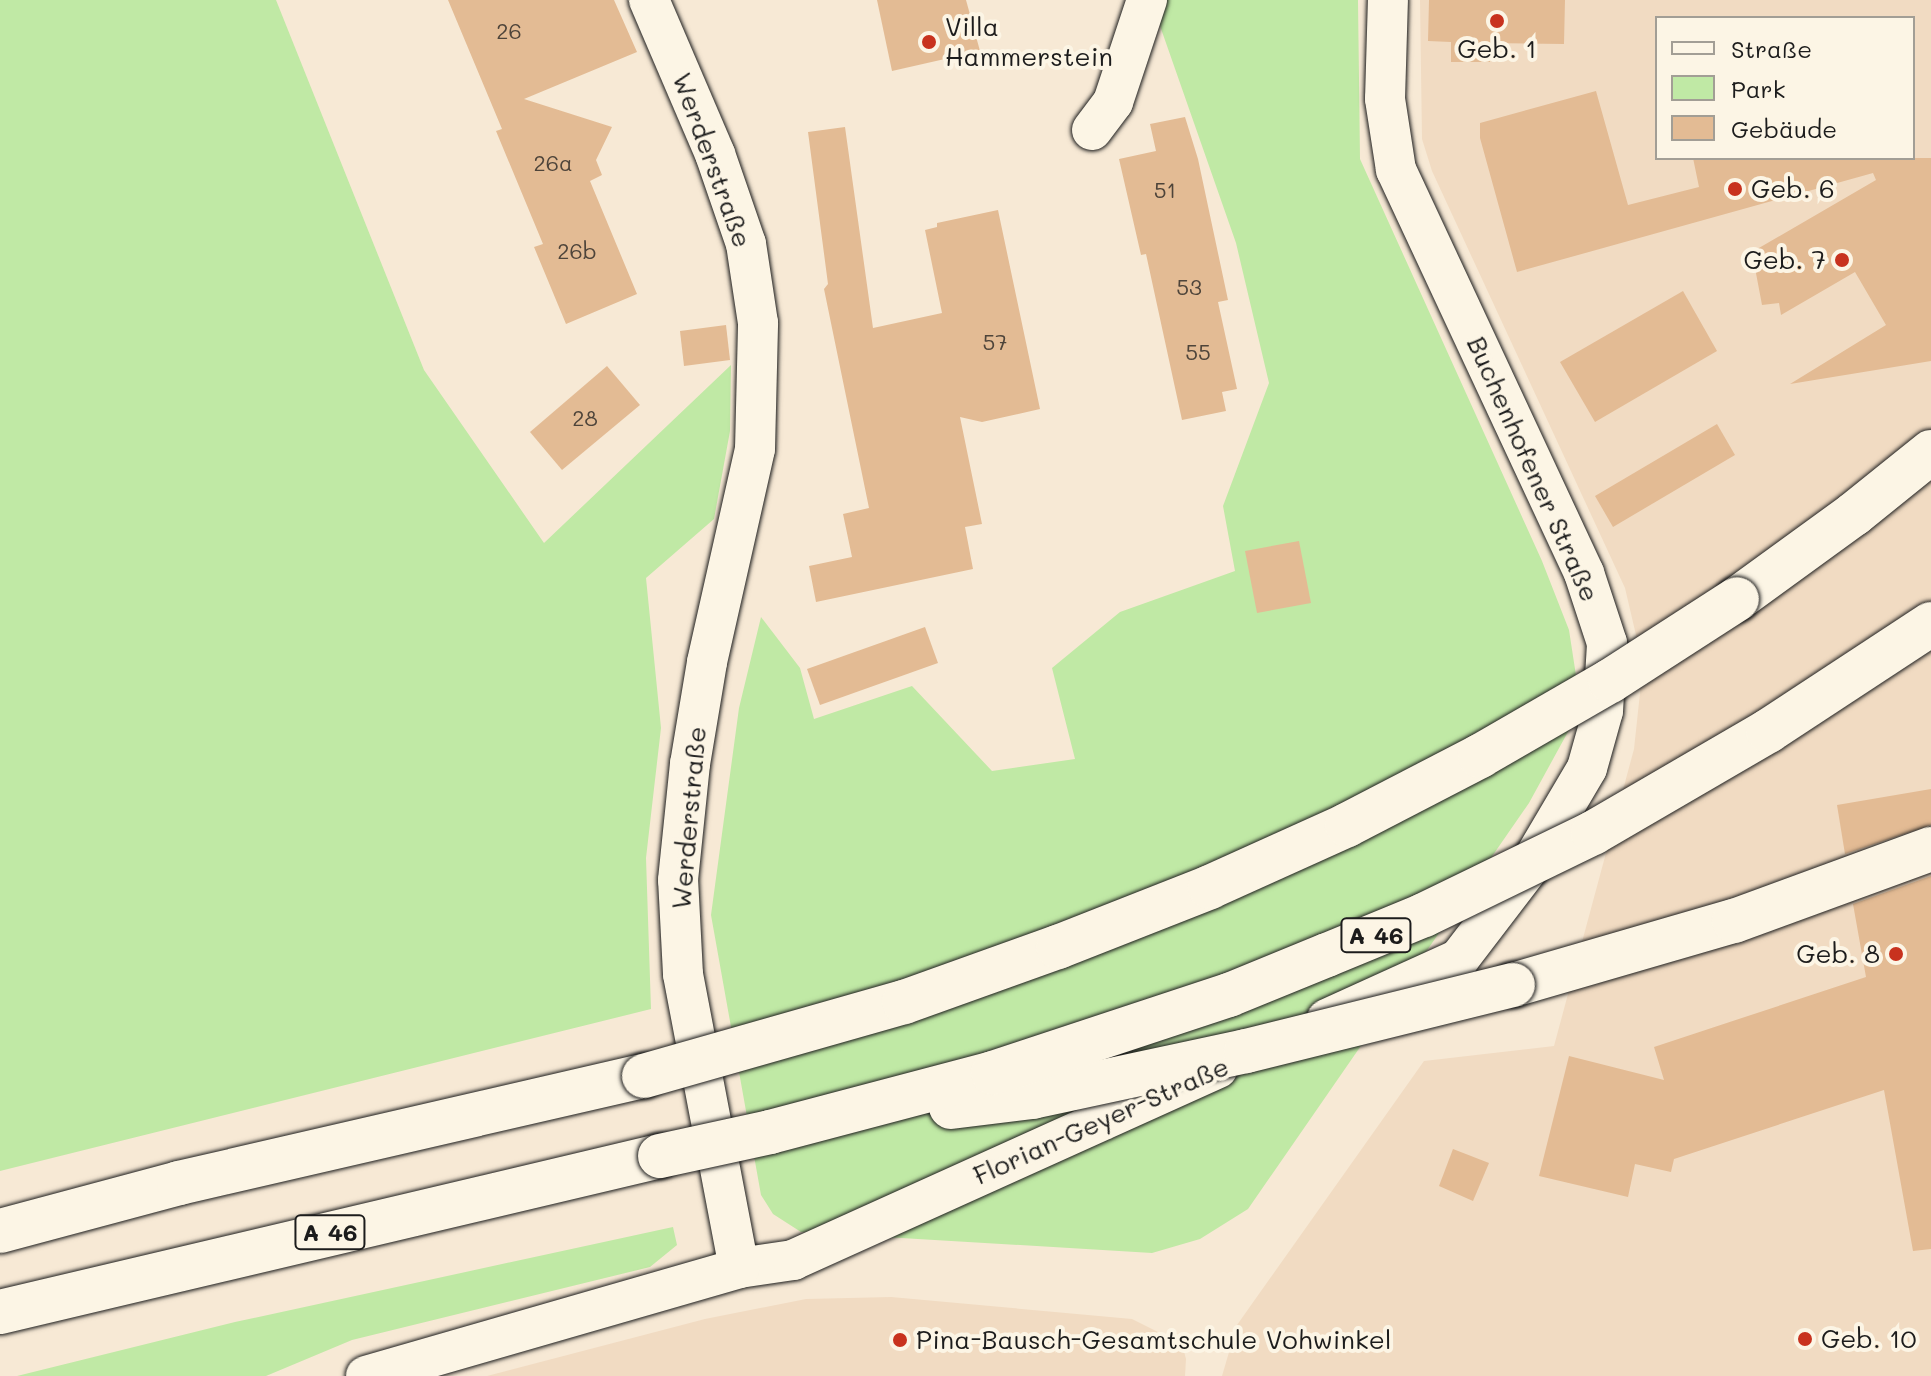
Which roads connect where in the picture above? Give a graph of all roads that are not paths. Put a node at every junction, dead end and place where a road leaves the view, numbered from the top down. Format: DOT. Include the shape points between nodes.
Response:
graph roads {
  1 [pos="649,0"];
  2 [pos="1147,0"];
  3 [pos="1388,0"];
  4 [pos="1092,130"];
  5 [pos="1931,452"];
  6 [pos="1931,624"];
  7 [pos="1931,849"];
  8 [pos="1459,959"];
  9 [pos="770,1132"];
  10 [pos="0,1231"];
  11 [pos="739,1268"];
  12 [pos="0,1312"];
  13 [pos="366,1376"];
  1 -- 11 [label="street, Werderstraße" via="741,229 758,323 755,449 707,662 678,880 683,974"];
  2 -- 4 [label="street" via="1113,102"];
  3 -- 8 [label="street, Buchenhofener Straße" via="1385,99 1396,170 1584,573 1607,643 1603,711 1587,768 1527,870"];
  5 -- 10 [label="highway, bridge" via="1843,523 1686,632 1493,748 1347,825 1210,887 904,1002 644,1076 179,1183"];
  6 -- 9 [label="highway, A 46, bridge" via="1683,782 1593,833 1424,915 1229,995 1110,1035 993,1073"];
  7 -- 9 [label="highway, bridge" via="1719,925 1513,985 1261,1048 1032,1097"];
  8 -- 11 [label="street, Florian-Geyer-Straße" via="793,1260"];
  9 -- 12 [label="highway, A 46, bridge"];
  11 -- 13 [label="street"];
}
